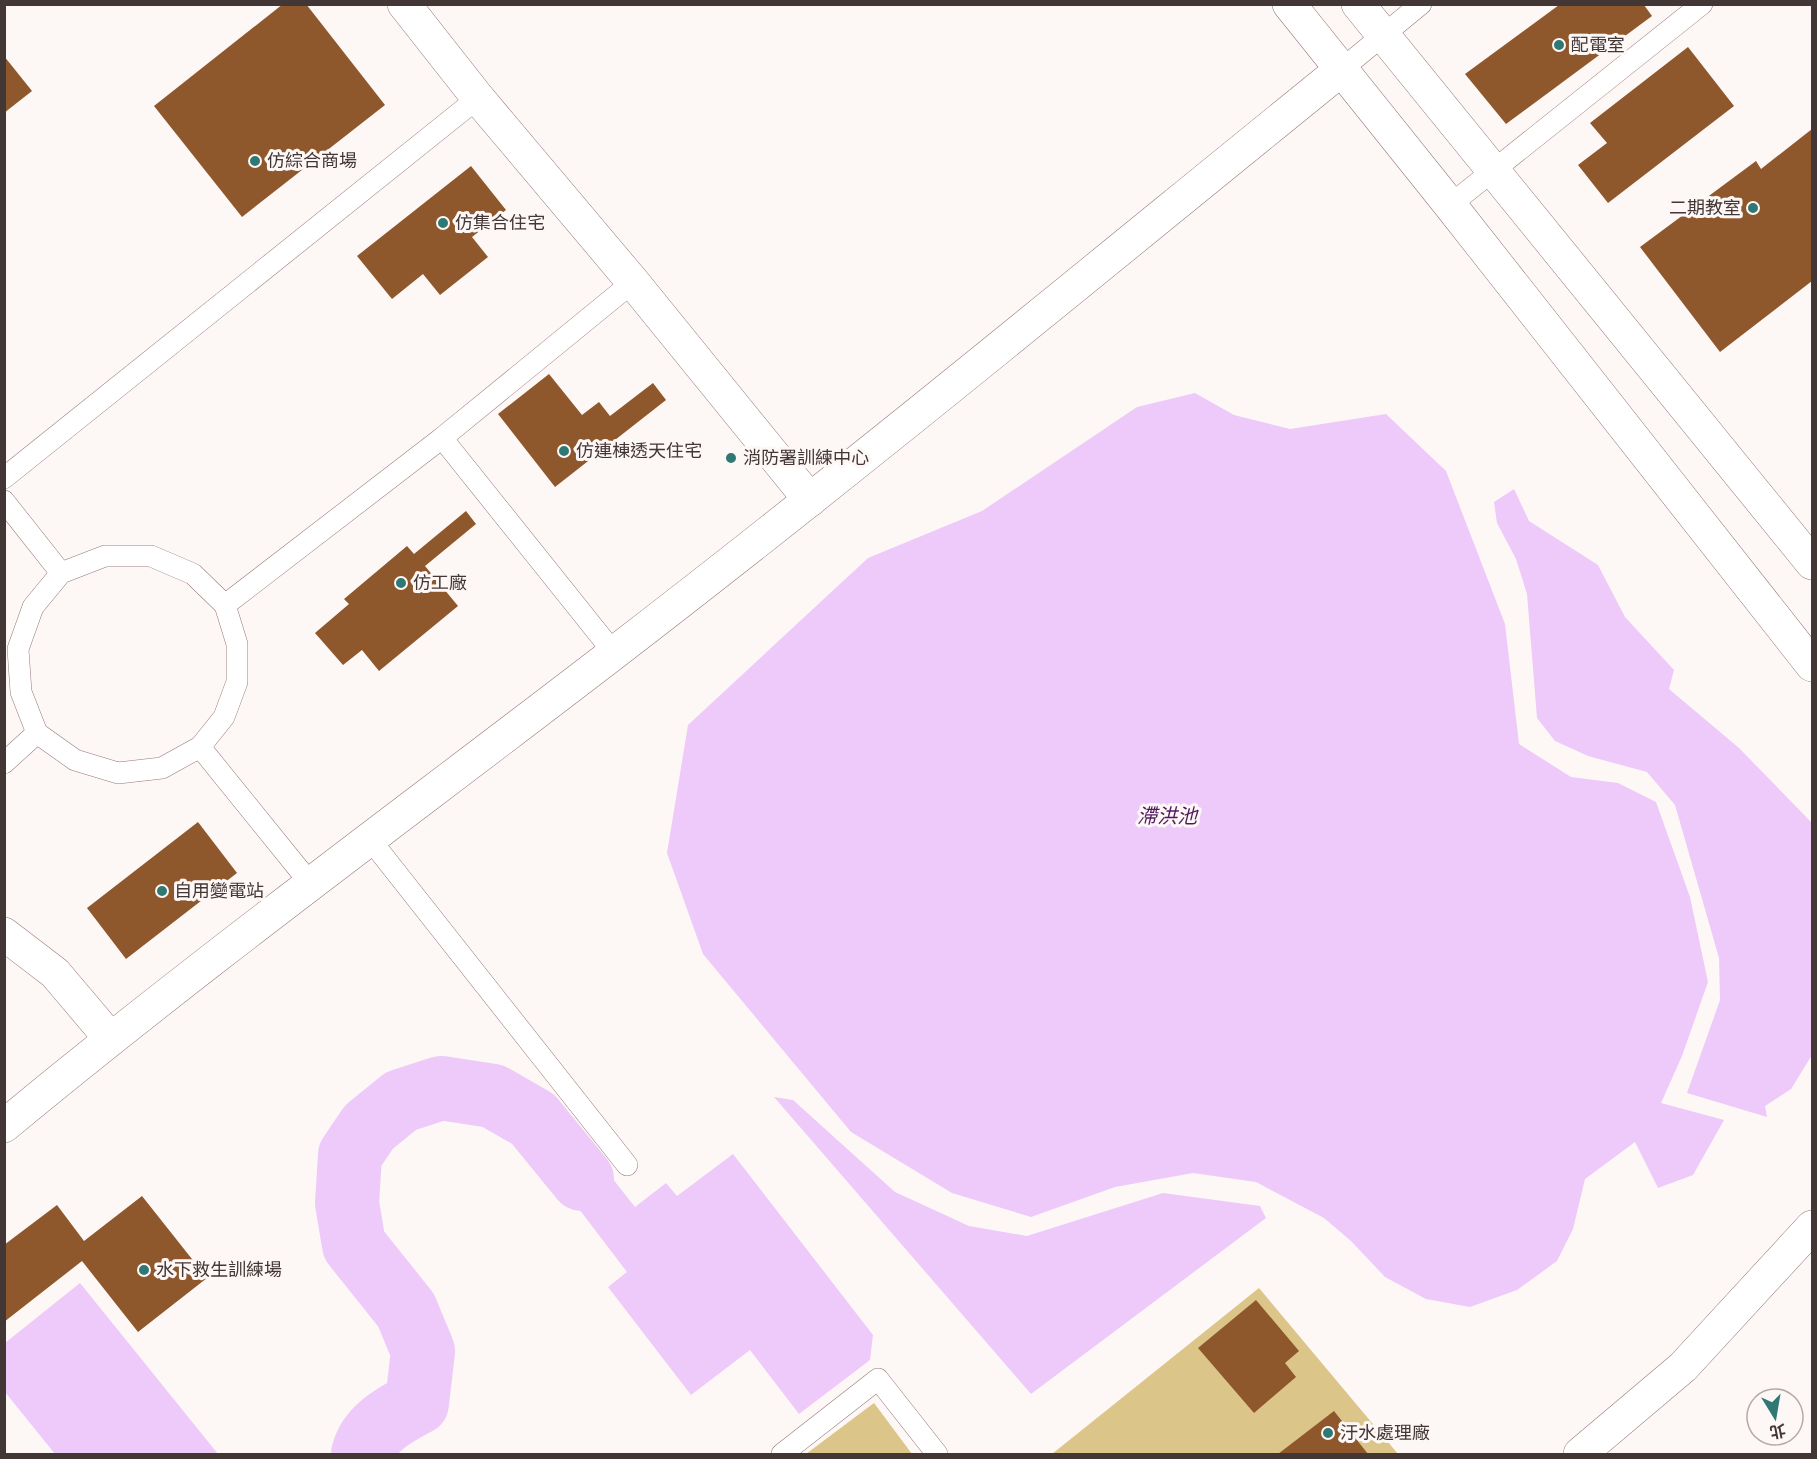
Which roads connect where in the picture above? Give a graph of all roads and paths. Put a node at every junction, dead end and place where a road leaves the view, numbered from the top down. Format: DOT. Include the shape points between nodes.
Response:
graph roads {
  1 [pos="404,4"];
  2 [pos="1289,4"];
  3 [pos="1358,4"];
  4 [pos="1421,4"];
  5 [pos="1702,4"];
  6 [pos="1383,35"];
  7 [pos="1342,69"];
  8 [pos="478,98"];
  9 [pos="1492,171"];
  10 [pos="1450,205"];
  11 [pos="633,282"];
  12 [pos="442,438"];
  13 [pos="4,478"];
  14 [pos="810,500"];
  15 [pos="4,501"];
  16 [pos="1812,563"];
  17 [pos="60,573"];
  18 [pos="225,605"];
  19 [pos="614,653"];
  20 [pos="1812,664"];
  21 [pos="37,734"];
  22 [pos="200,747"];
  23 [pos="4,763"];
  24 [pos="369,838"];
  25 [pos="310,883"];
  26 [pos="4,934"];
  27 [pos="110,1038"];
  28 [pos="4,1126"];
  29 [pos="627,1165"];
  30 [pos="1812,1227"];
  31 [pos="782,1455"];
  32 [pos="937,1455"];
  33 [pos="1580,1455"];
  1 -- 8 [label="street"];
  2 -- 7 [label="street"];
  3 -- 6 [label="street"];
  4 -- 6 [label="lane"];
  5 -- 9 [label="lane"];
  6 -- 7 [label="lane"];
  6 -- 9 [label="street"];
  7 -- 10 [label="street"];
  7 -- 14 [label="street"];
  8 -- 11 [label="street"];
  8 -- 13 [label="lane"];
  9 -- 10 [label="lane"];
  9 -- 16 [label="street"];
  10 -- 20 [label="street"];
  11 -- 12 [label="lane"];
  11 -- 14 [label="street"];
  12 -- 18 [label="lane"];
  12 -- 19 [label="lane"];
  14 -- 19 [label="street"];
  15 -- 17 [label="lane"];
  17 -- 18 [label="lane" via="105,556 151,556 193,574"];
  17 -- 21 [label="lane" via="33,607 18,649 21,692"];
  18 -- 22 [label="lane" via="237,644 237,682 224,717"];
  19 -- 24 [label="street"];
  21 -- 22 [label="lane" via="75,760 117,773 162,768"];
  21 -- 23 [label="lane"];
  22 -- 25 [label="lane"];
  24 -- 25 [label="street"];
  24 -- 29 [label="lane"];
  25 -- 27 [label="street"];
  26 -- 27 [label="street" via="55,973"];
  27 -- 28 [label="street"];
  30 -- 33 [label="street" via="1683,1367"];
  31 -- 32 [label="lane" via="878,1379"];
}
